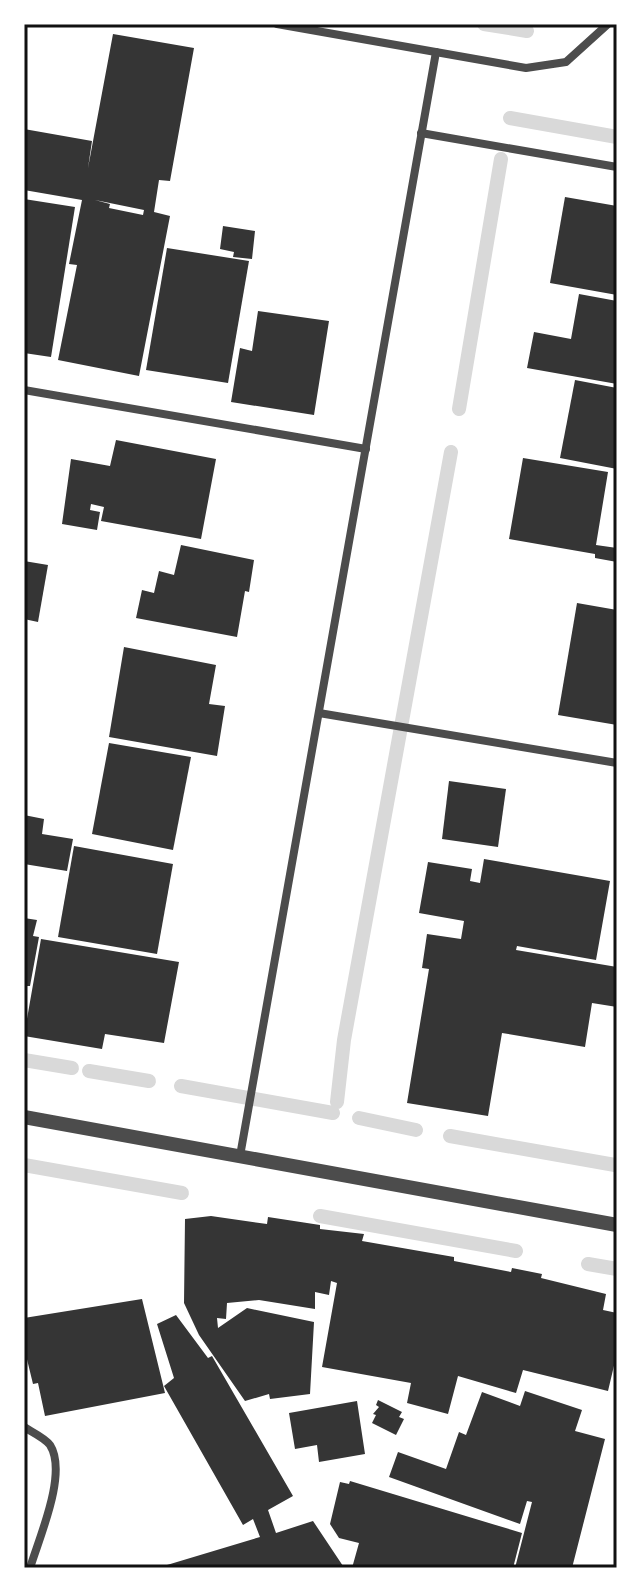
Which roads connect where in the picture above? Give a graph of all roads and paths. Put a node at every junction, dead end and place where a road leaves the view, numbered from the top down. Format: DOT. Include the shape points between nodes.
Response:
graph roads {
  1 [pos="277,24"];
  2 [pos="608,24"];
  3 [pos="436,52"];
  4 [pos="421,133"];
  5 [pos="617,167"];
  6 [pos="24,390"];
  7 [pos="366,449"];
  8 [pos="319,713"];
  9 [pos="617,763"];
  10 [pos="24,1117"];
  11 [pos="240,1156"];
  12 [pos="617,1225"];
  13 [pos="24,1427"];
  14 [pos="30,1568"];
  1 -- 3 [label="street"];
  2 -- 3 [label="street" via="566,62 526,68"];
  3 -- 4 [label="street"];
  4 -- 5 [label="street"];
  4 -- 7 [label="street"];
  6 -- 7 [label="street"];
  7 -- 8 [label="street"];
  8 -- 9 [label="street"];
  8 -- 11 [label="street"];
  10 -- 11 [label="street"];
  11 -- 12 [label="street"];
  13 -- 14 [label="street" via="49,1444 57,1465"];
}
